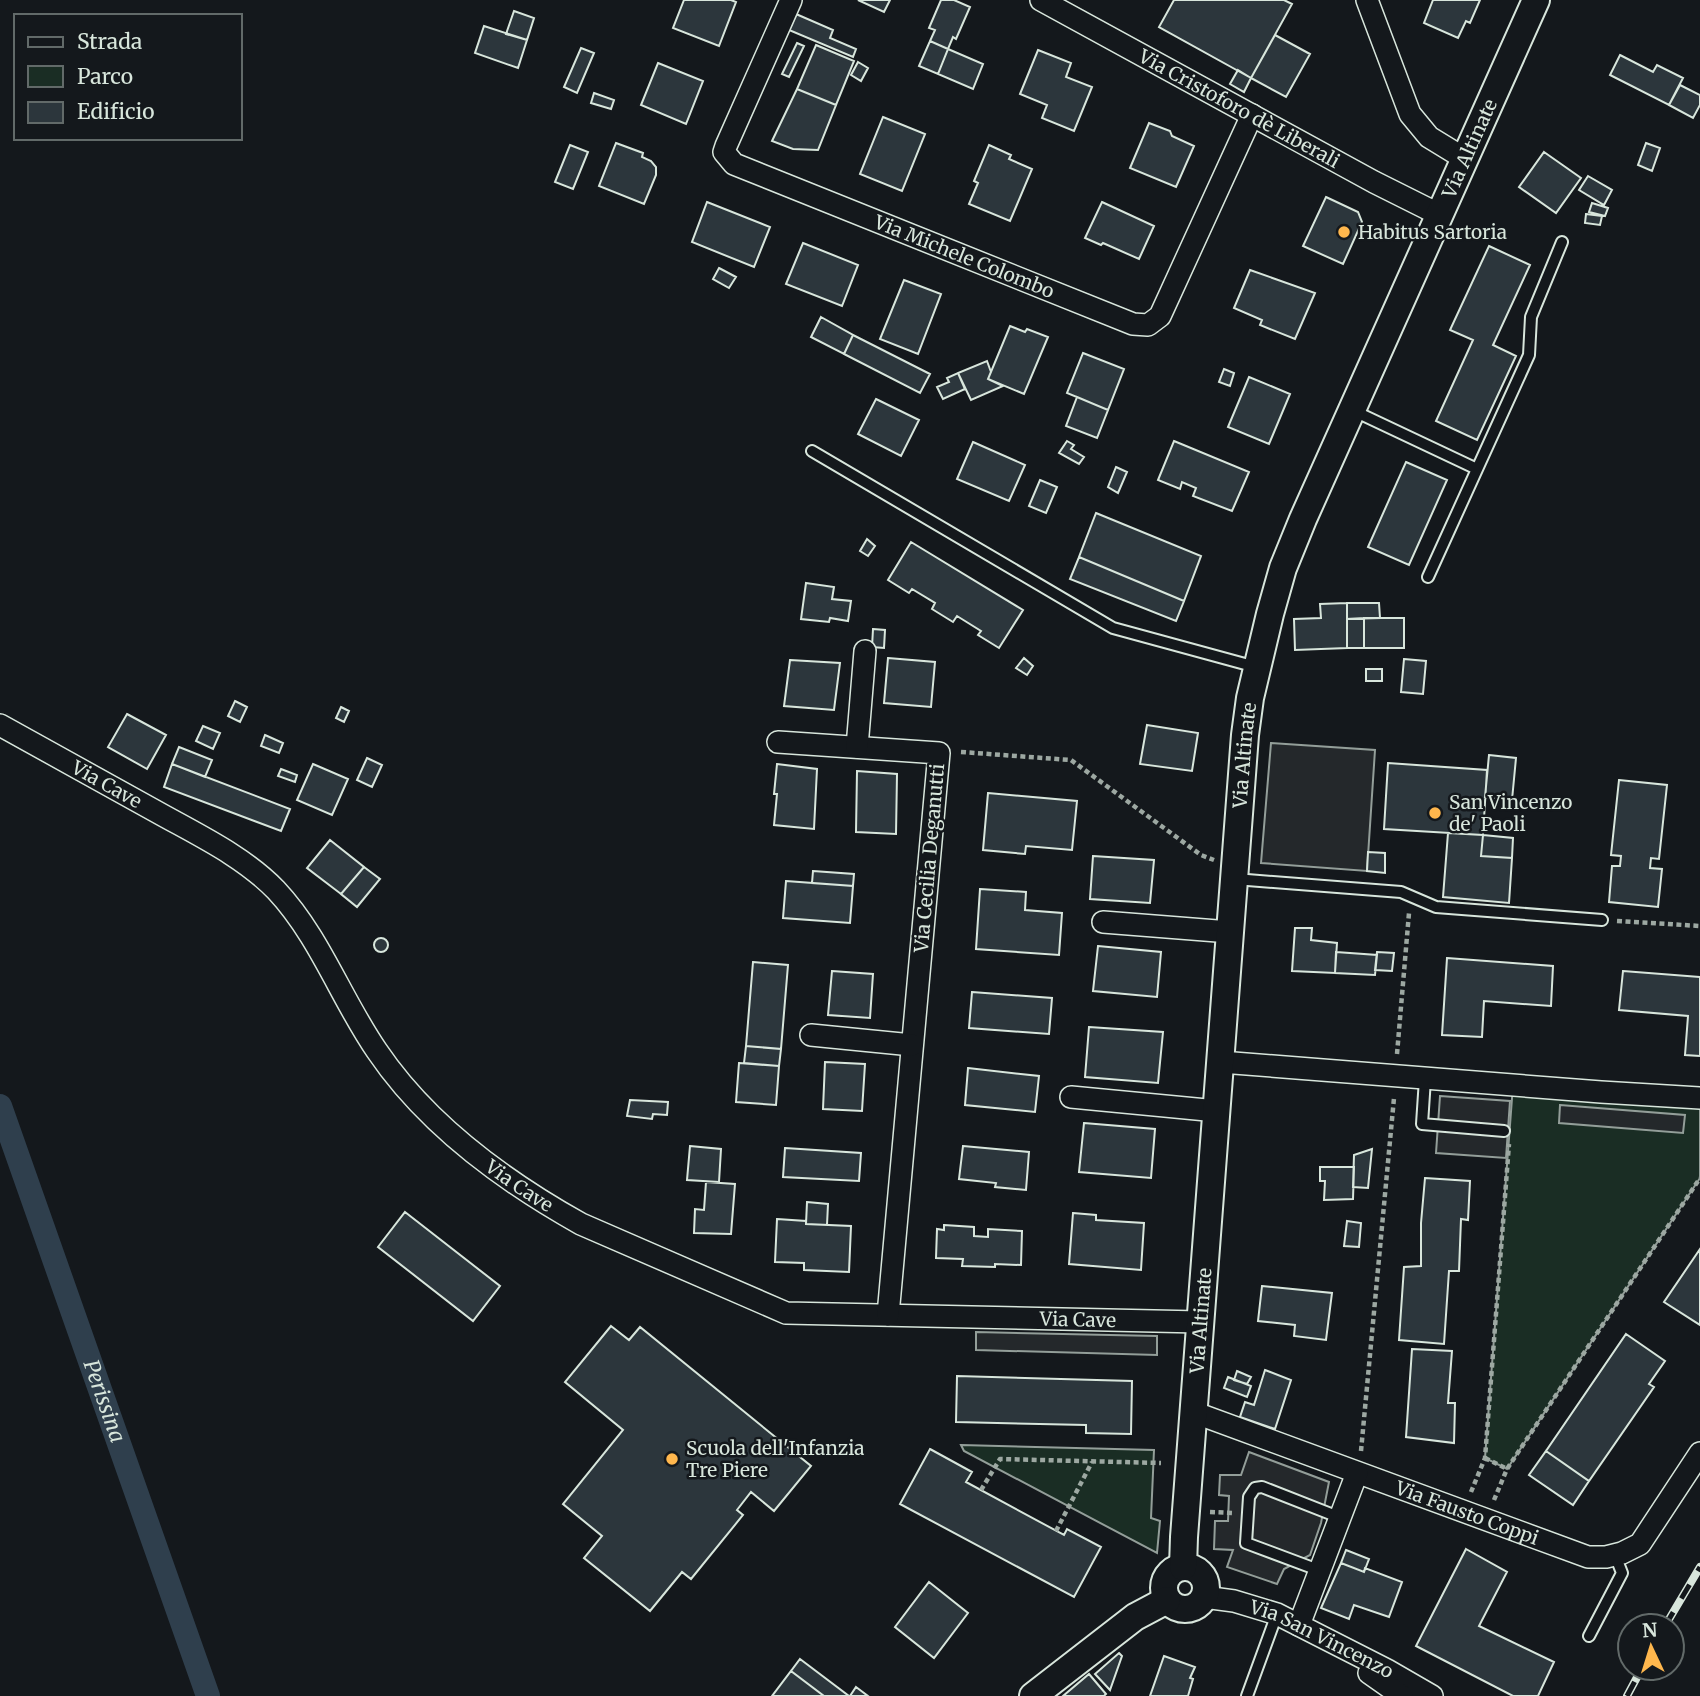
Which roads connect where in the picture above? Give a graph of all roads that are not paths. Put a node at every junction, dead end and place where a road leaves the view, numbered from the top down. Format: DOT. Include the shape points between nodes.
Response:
graph roads {
  1 [pos="791,0"];
  2 [pos="1041,0"];
  3 [pos="1367,0"];
  4 [pos="1536,0"];
  5 [pos="1252,115"];
  6 [pos="1465,159"];
  7 [pos="1440,215"];
  8 [pos="1562,242"];
  9 [pos="1352,410"];
  10 [pos="812,451"];
  11 [pos="1478,469"];
  12 [pos="1429,577"];
  13 [pos="864,651"];
  14 [pos="1256,667"];
  15 [pos="0,725"];
  16 [pos="778,742"];
  17 [pos="857,747"];
  18 [pos="1234,879"];
  19 [pos="1602,920"];
  20 [pos="1104,922"];
  21 [pos="1230,932"];
  22 [pos="811,1035"];
  23 [pos="912,1045"];
  24 [pos="1221,1062"];
  25 [pos="1425,1079"];
  26 [pos="1071,1097"];
  27 [pos="1700,1098"];
  28 [pos="1217,1111"];
  29 [pos="1507,1135"];
  30 [pos="888,1315"];
  31 [pos="1200,1322"];
  32 [pos="1194,1412"];
  33 [pos="1700,1453"];
  34 [pos="1357,1473"];
  35 [pos="1341,1518"];
  36 [pos="1615,1555"];
  37 [pos="1183,1567"];
  38 [pos="1321,1571"];
  39 [pos="1204,1597"];
  40 [pos="1167,1600"];
  41 [pos="1277,1614"];
  42 [pos="1299,1625"];
  43 [pos="1590,1636"];
  44 [pos="1325,1640"];
  45 [pos="1033,1696"];
  46 [pos="1247,1696"];
  47 [pos="1402,1696"];
  48 [pos="1432,1696"];
  1 -- 5 [label="street, Via Michele Colombo" via="726,146 728,159 1133,324 1148,325 1160,316"];
  2 -- 5 [label="street, Via Cristoforo dè Liberali"];
  3 -- 6 [label="street" via="1410,114 1429,137"];
  4 -- 6 [label="street, Via Altinate"];
  5 -- 7 [label="street, Via Cristoforo dè Liberali"];
  6 -- 7 [label="street, Via Altinate"];
  7 -- 9 [label="street, Via Altinate"];
  8 -- 11 [label="lane" via="1531,317 1529,355"];
  9 -- 11 [label="lane"];
  9 -- 14 [label="street, Via Altinate" via="1283,568"];
  10 -- 14 [label="lane" via="1113,628"];
  11 -- 12 [label="lane"];
  13 -- 17 [label="street"];
  14 -- 18 [label="street, Via Altinate" via="1245,736"];
  15 -- 30 [label="street, Via Cave" via="235,856 261,876 310,935 393,1073 444,1126 514,1183 581,1224 786,1312"];
  16 -- 17 [label="street, Via Cecilia Deganutti"];
  17 -- 23 [label="street, Via Cecilia Deganutti" via="939,753"];
  18 -- 19 [label="lane" via="1401,892 1436,906"];
  18 -- 21 [label="street, Via Altinate"];
  20 -- 21 [label="street"];
  21 -- 24 [label="street, Via Altinate"];
  22 -- 23 [label="street"];
  23 -- 30 [label="street, Via Cecilia Deganutti"];
  24 -- 25 [label="street"];
  24 -- 28 [label="street, Via Altinate"];
  25 -- 27 [label="street"];
  25 -- 29 [label="lane" via="1422,1124"];
  26 -- 28 [label="street"];
  28 -- 31 [label="street, Via Altinate"];
  30 -- 31 [label="street, Via Cave"];
  31 -- 32 [label="street, Via Altinate"];
  32 -- 34 [label="street, Via Fausto Coppi"];
  32 -- 37 [label="street, Via Altinate"];
  33 -- 36 [label="street" via="1640,1545"];
  34 -- 35 [label="street"];
  34 -- 36 [label="street, Via Fausto Coppi" via="1588,1557"];
  35 -- 38 [label="street"];
  35 -- 38 [label="lane" via="1262,1487 1249,1497 1246,1543"];
  36 -- 43 [label="lane" via="1622,1573"];
  37 -- 39 [label="street" via="1203,1577"];
  37 -- 40 [label="street" via="1166,1579"];
  38 -- 42 [label="street"];
  39 -- 40 [label="street" via="1190,1609 1177,1608"];
  39 -- 41 [label="street, Via San Vincenzo"];
  40 -- 45 [label="street" via="1135,1617"];
  41 -- 42 [label="street, Via San Vincenzo"];
  41 -- 46 [label="lane"];
  42 -- 44 [label="street, Via San Vincenzo"];
  44 -- 47 [label="street"];
  44 -- 48 [label="street, Via San Vincenzo"];
}
